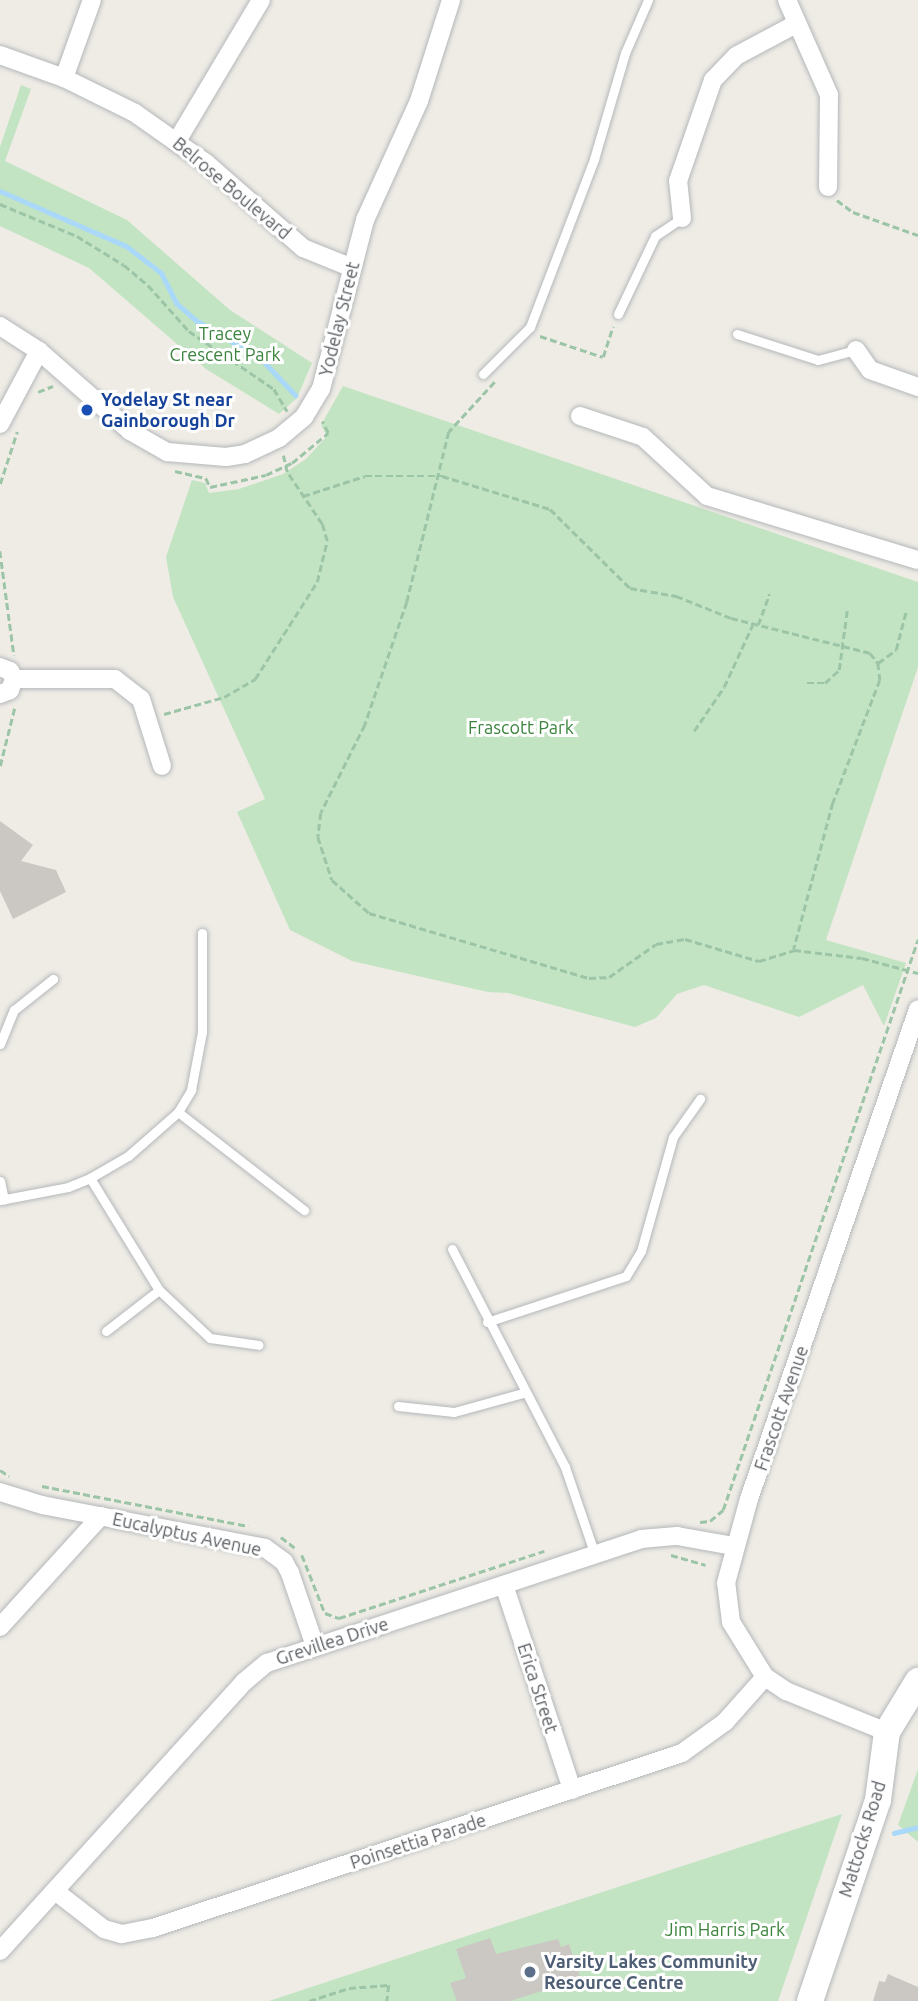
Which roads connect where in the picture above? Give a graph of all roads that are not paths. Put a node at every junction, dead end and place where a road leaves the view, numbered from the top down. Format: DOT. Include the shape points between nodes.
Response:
graph roads {
  1 [pos="92,0"];
  2 [pos="261,0"];
  3 [pos="451,0"];
  4 [pos="648,0"];
  5 [pos="787,0"];
  6 [pos="796,24"];
  7 [pos="0,55"];
  8 [pos="64,78"];
  9 [pos="177,141"];
  10 [pos="828,187"];
  11 [pos="682,218"];
  12 [pos="350,267"];
  13 [pos="618,314"];
  14 [pos="0,326"];
  15 [pos="737,334"];
  16 [pos="856,350"];
  17 [pos="39,351"];
  18 [pos="483,374"];
  19 [pos="918,387"];
  20 [pos="580,416"];
  21 [pos="0,424"];
  22 [pos="918,560"];
  23 [pos="0,667"];
  24 [pos="14,679"];
  25 [pos="0,694"];
  26 [pos="162,766"];
  27 [pos="202,933"];
  28 [pos="53,979"];
  29 [pos="918,1009"];
  30 [pos="0,1044"];
  31 [pos="700,1099"];
  32 [pos="178,1112"];
  33 [pos="90,1178"];
  34 [pos="0,1181"];
  35 [pos="2,1200"];
  36 [pos="304,1210"];
  37 [pos="452,1249"];
  38 [pos="159,1290"];
  39 [pos="487,1322"];
  40 [pos="106,1331"];
  41 [pos="259,1345"];
  42 [pos="523,1393"];
  43 [pos="398,1406"];
  44 [pos="0,1492"];
  45 [pos="101,1516"];
  46 [pos="734,1546"];
  47 [pos="595,1555"];
  48 [pos="504,1585"];
  49 [pos="0,1627"];
  50 [pos="315,1646"];
  51 [pos="765,1677"];
  52 [pos="918,1681"];
  53 [pos="887,1731"];
  54 [pos="572,1790"];
  55 [pos="55,1891"];
  56 [pos="0,1951"];
  57 [pos="810,2001"];
  1 -- 8 [label="street"];
  2 -- 9 [label="street"];
  3 -- 12 [label="street, Yodelay Street" via="428,77 372,200"];
  4 -- 18 [label="lane" via="625,53 594,159 530,327"];
  5 -- 6 [label="street"];
  6 -- 10 [label="street" via="831,103"];
  6 -- 11 [label="street" via="736,56 713,80 678,181"];
  7 -- 8 [label="street, Belrose Boulevard"];
  8 -- 9 [label="street, Belrose Boulevard" via="118,103"];
  9 -- 12 [label="street, Belrose Boulevard" via="303,248"];
  11 -- 13 [label="lane" via="655,236"];
  12 -- 17 [label="street, Yodelay Street" via="324,382 312,406 279,439 245,454 167,452 130,431"];
  14 -- 17 [label="street, Yodelay Street"];
  15 -- 16 [label="lane" via="818,360"];
  16 -- 19 [label="street" via="870,370"];
  17 -- 21 [label="street"];
  20 -- 22 [label="street" via="643,437 707,496"];
  23 -- 24 [label="street"];
  24 -- 25 [label="street" via="10,690"];
  24 -- 26 [label="street" via="115,679 141,699"];
  27 -- 32 [label="lane" via="202,1032 191,1090"];
  28 -- 30 [label="lane" via="14,1010"];
  29 -- 46 [label="street, Frascott Avenue"];
  31 -- 39 [label="lane" via="673,1136 641,1251 626,1276"];
  32 -- 33 [label="lane" via="128,1156"];
  32 -- 36 [label="lane"];
  33 -- 35 [label="lane"];
  33 -- 38 [label="lane"];
  34 -- 35 [label="lane"];
  37 -- 39 [label="lane"];
  38 -- 40 [label="lane"];
  38 -- 41 [label="lane" via="210,1338"];
  39 -- 42 [label="lane"];
  42 -- 43 [label="lane" via="454,1412"];
  42 -- 47 [label="lane" via="565,1467"];
  44 -- 45 [label="street, Eucalyptus Avenue"];
  45 -- 49 [label="street"];
  45 -- 50 [label="street, Eucalyptus Avenue" via="255,1545 275,1554 290,1573"];
  46 -- 47 [label="street, Grevillea Drive" via="659,1536"];
  46 -- 51 [label="street, Frascott Avenue" via="726,1583 729,1612 740,1641"];
  47 -- 48 [label="street, Grevillea Drive"];
  48 -- 50 [label="street, Grevillea Drive"];
  48 -- 54 [label="street, Erica Street"];
  50 -- 55 [label="street, Grevillea Drive" via="254,1672"];
  51 -- 53 [label="street, Frascott Avenue" via="786,1691"];
  51 -- 54 [label="street, Poinsettia Parade" via="705,1740 682,1754"];
  52 -- 53 [label="street, Mattocks Road"];
  53 -- 57 [label="street, Mattocks Road" via="878,1800"];
  54 -- 55 [label="street, Poinsettia Parade" via="133,1933 104,1929"];
  55 -- 56 [label="street, Grevillea Drive"];
}
